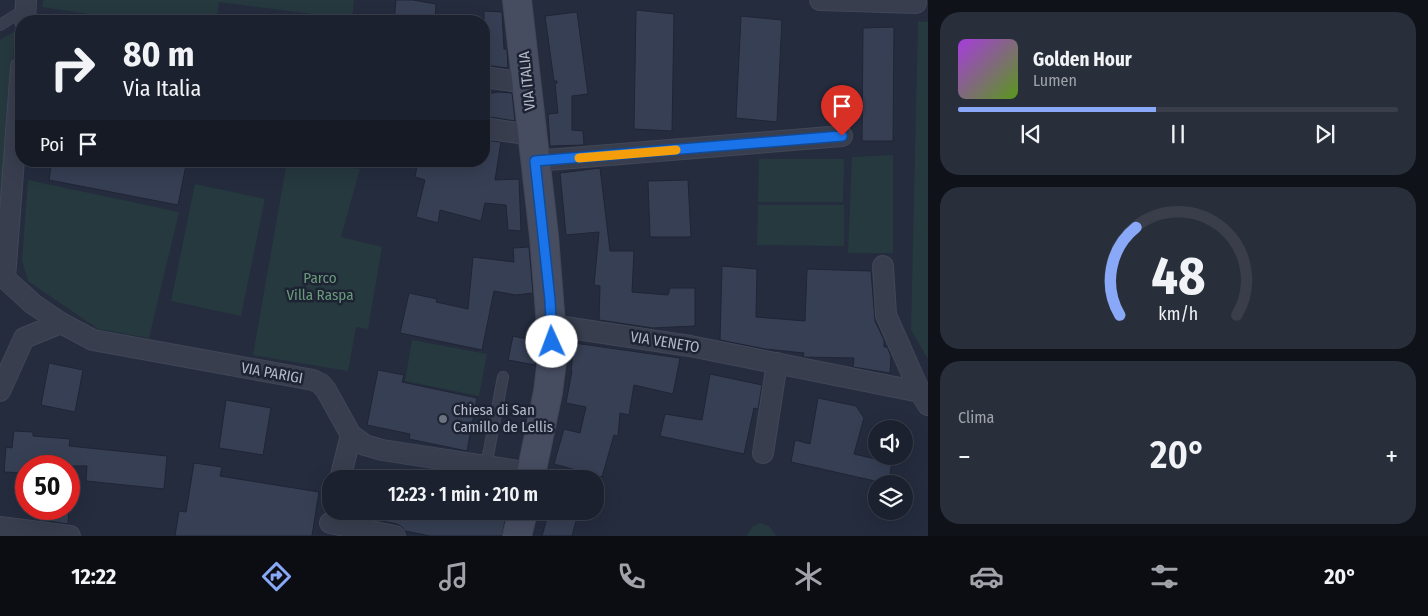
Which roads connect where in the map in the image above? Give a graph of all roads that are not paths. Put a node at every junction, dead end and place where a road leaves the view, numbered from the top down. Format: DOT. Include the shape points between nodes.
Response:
graph roads {
  1 [pos="518,0"];
  2 [pos="820,0"];
  3 [pos="916,3"];
  4 [pos="15,16"];
  5 [pos="0,25"];
  6 [pos="490,78"];
  7 [pos="527,83"];
  8 [pos="490,129"];
  9 [pos="15,133"];
  10 [pos="532,134"];
  11 [pos="842,136"];
  12 [pos="535,161"];
  13 [pos="883,266"];
  14 [pos="2,276"];
  15 [pos="33,304"];
  16 [pos="61,323"];
  17 [pos="551,325"];
  18 [pos="24,338"];
  19 [pos="777,363"];
  20 [pos="503,377"];
  21 [pos="0,390"];
  22 [pos="924,398"];
  23 [pos="351,436"];
  24 [pos="763,453"];
  25 [pos="486,466"];
  26 [pos="342,470"];
  27 [pos="504,470"];
  28 [pos="532,470"];
  29 [pos="521,520"];
  30 [pos="330,524"];
  31 [pos="0,527"];
  32 [pos="70,536"];
  33 [pos="394,536"];
  34 [pos="517,536"];
  1 -- 7 [label="main road, VIA ITALIA"];
  2 -- 3 [label="street"];
  4 -- 5 [label="lane"];
  6 -- 7 [label="street"];
  7 -- 10 [label="main road, VIA ITALIA"];
  8 -- 10 [label="street"];
  9 -- 14 [label="street"];
  10 -- 12 [label="main road, VIA ITALIA"];
  11 -- 12 [label="street"];
  12 -- 17 [label="main road, VIA ITALIA"];
  13 -- 22 [label="street, VIA VENETO" via="886,315"];
  14 -- 15 [label="street, VIA PARIGI"];
  15 -- 16 [label="street, VIA PARIGI"];
  15 -- 18 [label="street"];
  16 -- 18 [label="street"];
  16 -- 23 [label="street, VIA PARIGI" via="93,340 313,380 326,390"];
  17 -- 19 [label="street, VIA VENETO"];
  17 -- 28 [label="main road, VIA ITALIA" via="552,360 548,392"];
  18 -- 21 [label="street"];
  19 -- 22 [label="street, VIA VENETO"];
  19 -- 24 [label="street"];
  20 -- 25 [label="lane"];
  23 -- 25 [label="street" via="382,450"];
  23 -- 26 [label="street"];
  25 -- 27 [label="street"];
  29 -- 34 [label="main road"];
  30 -- 33 [label="street"];
  31 -- 32 [label="street"];
}
